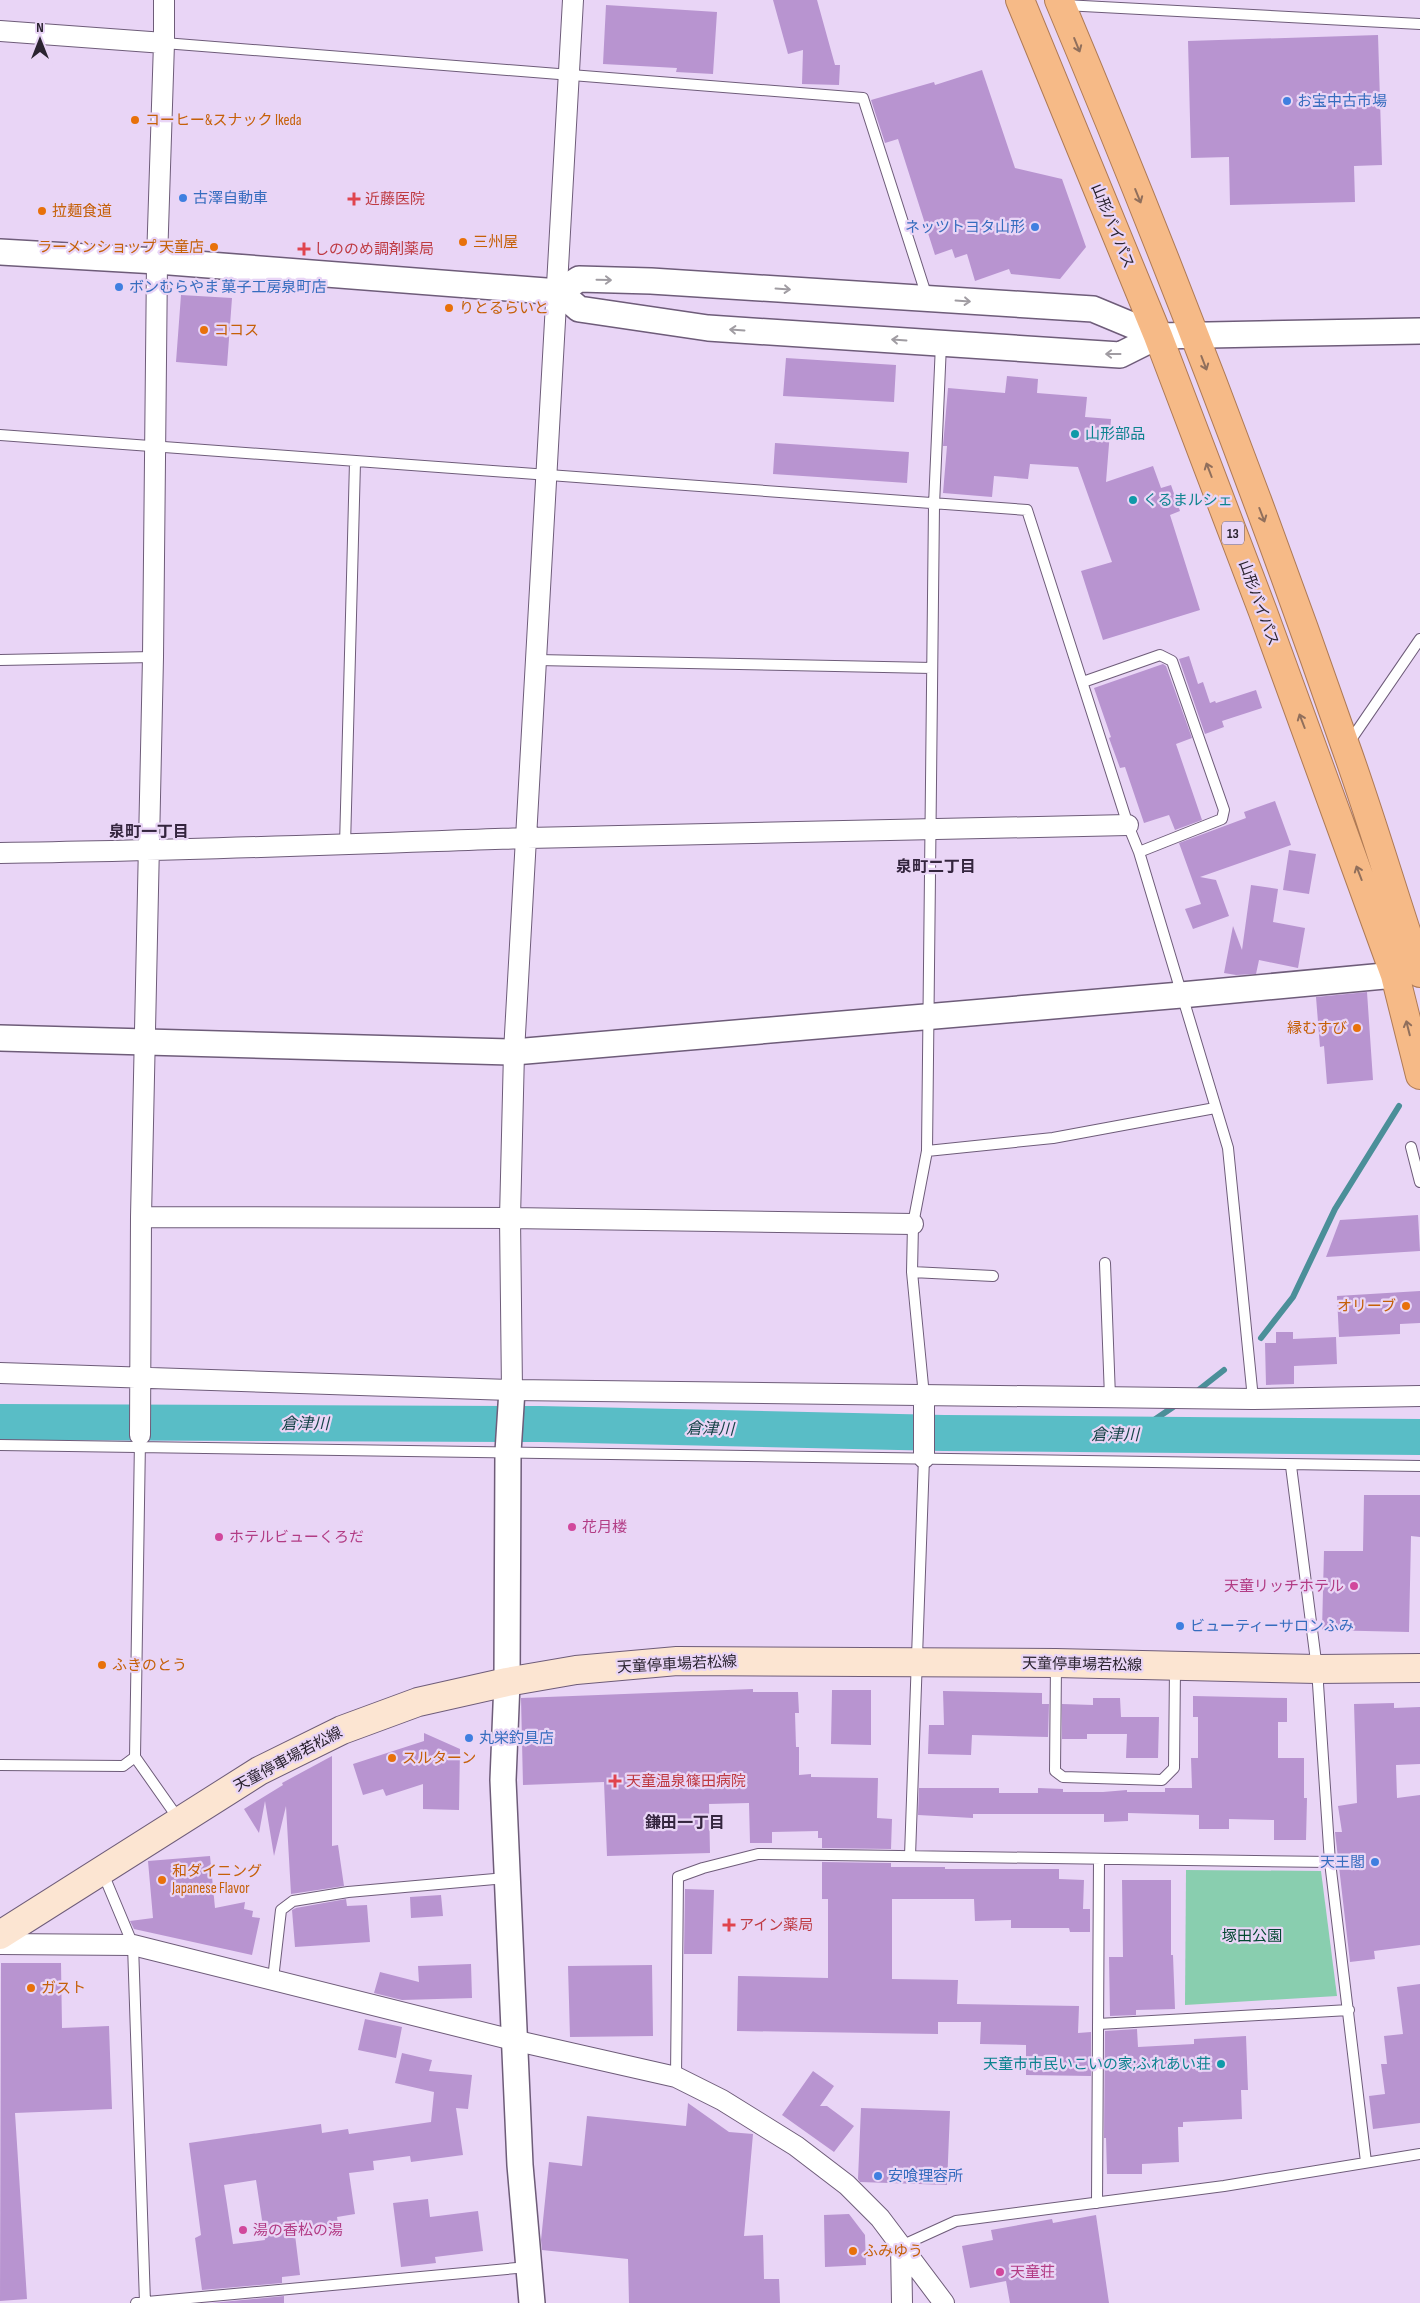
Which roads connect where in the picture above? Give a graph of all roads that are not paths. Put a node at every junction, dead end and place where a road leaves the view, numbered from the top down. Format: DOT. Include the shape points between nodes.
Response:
graph roads {
  1 [pos="164,0"];
  2 [pos="574,0"];
  3 [pos="1020,0"];
  4 [pos="1060,3"];
  5 [pos="1420,24"];
  6 [pos="0,31"];
  7 [pos="164,43"];
  8 [pos="570,74"];
  9 [pos="0,252"];
  10 [pos="157,261"];
  11 [pos="559,292"];
  12 [pos="928,298"];
  13 [pos="1420,331"];
  14 [pos="1194,335"];
  15 [pos="1158,336"];
  16 [pos="941,343"];
  17 [pos="0,435"];
  18 [pos="154,448"];
  19 [pos="355,462"];
  20 [pos="547,474"];
  21 [pos="934,505"];
  22 [pos="1420,639"];
  23 [pos="153,657"];
  24 [pos="0,660"];
  25 [pos="537,660"];
  26 [pos="932,668"];
  27 [pos="1083,682"];
  28 [pos="1346,747"];
  29 [pos="1128,825"];
  30 [pos="929,831"];
  31 [pos="527,838"];
  32 [pos="345,846"];
  33 [pos="148,852"];
  34 [pos="1139,852"];
  35 [pos="0,853"];
  36 [pos="1407,974"];
  37 [pos="1181,995"];
  38 [pos="927,1017"];
  39 [pos="0,1038"];
  40 [pos="146,1042"];
  41 [pos="514,1052"];
  42 [pos="1420,1075"];
  43 [pos="1215,1108"];
  44 [pos="1411,1147"];
  45 [pos="927,1151"];
  46 [pos="1420,1182"];
  47 [pos="141,1216"];
  48 [pos="510,1218"];
  49 [pos="913,1224"];
  50 [pos="1106,1263"];
  51 [pos="912,1272"];
  52 [pos="993,1276"];
  53 [pos="0,1373"];
  54 [pos="140,1383"];
  55 [pos="512,1390"];
  56 [pos="1420,1396"];
  57 [pos="1110,1397"];
  58 [pos="1254,1399"];
  59 [pos="924,1402"];
  60 [pos="140,1440"];
  61 [pos="0,1445"];
  62 [pos="508,1452"];
  63 [pos="925,1454"];
  64 [pos="1291,1466"];
  65 [pos="1420,1466"];
  66 [pos="918,1662"];
  67 [pos="1056,1663"];
  68 [pos="1176,1666"];
  69 [pos="1420,1668"];
  70 [pos="1317,1669"];
  71 [pos="507,1682"];
  72 [pos="135,1757"];
  73 [pos="0,1765"];
  74 [pos="181,1822"];
  75 [pos="910,1856"];
  76 [pos="1098,1859"];
  77 [pos="1330,1862"];
  78 [pos="102,1871"];
  79 [pos="506,1878"];
  80 [pos="0,1936"];
  81 [pos="0,1944"];
  82 [pos="133,1944"];
  83 [pos="273,1979"];
  84 [pos="1349,2010"];
  85 [pos="1098,2024"];
  86 [pos="513,2040"];
  87 [pos="676,2077"];
  88 [pos="1420,2154"];
  89 [pos="1366,2162"];
  90 [pos="1097,2203"];
  91 [pos="901,2246"];
  92 [pos="528,2267"];
  93 [pos="142,2303"];
  94 [pos="532,2303"];
  95 [pos="902,2303"];
  96 [pos="944,2303"];
  1 -- 7 [label="street"];
  2 -- 8 [label="street"];
  3 -- 15 [label="highway, 山形バイパス / 13"];
  4 -- 5 [label="lane"];
  4 -- 14 [label="highway, 山形バイパス / 13, one-way"];
  6 -- 7 [label="street"];
  7 -- 8 [label="lane"];
  7 -- 10 [label="street"];
  8 -- 11 [label="street"];
  8 -- 12 [label="lane" via="863,98"];
  9 -- 10 [label="street"];
  10 -- 11 [label="street"];
  10 -- 18 [label="street"];
  11 -- 12 [label="street, one-way" via="579,279 651,280"];
  16 -- 11 [label="street, one-way" via="708,328 579,309"];
  11 -- 20 [label="street"];
  12 -- 15 [label="street, one-way" via="1093,309"];
  13 -- 14 [label="street"];
  14 -- 15 [label="street"];
  14 -- 28 [label="highway, 山形バイパス / 13, one-way"];
  15 -- 16 [label="street, one-way" via="1120,355"];
  36 -- 15 [label="highway, 山形バイパス / 13, one-way" via="1263,612"];
  16 -- 21 [label="lane"];
  17 -- 18 [label="lane"];
  18 -- 19 [label="lane"];
  18 -- 23 [label="street"];
  19 -- 20 [label="lane"];
  19 -- 32 [label="lane"];
  20 -- 21 [label="lane"];
  20 -- 25 [label="street"];
  21 -- 26 [label="lane"];
  21 -- 27 [label="lane" via="1027,510"];
  22 -- 28 [label="lane"];
  23 -- 24 [label="lane"];
  23 -- 33 [label="street"];
  25 -- 26 [label="lane"];
  25 -- 31 [label="street"];
  26 -- 30 [label="lane"];
  27 -- 29 [label="lane"];
  27 -- 34 [label="lane" via="1160,655 1172,661 1224,810 1222,818"];
  28 -- 36 [label="highway, 山形バイパス / 13" via="1388,880"];
  29 -- 30 [label="street"];
  29 -- 34 [label="lane"];
  30 -- 31 [label="street"];
  30 -- 38 [label="lane"];
  31 -- 32 [label="street"];
  31 -- 41 [label="street"];
  32 -- 33 [label="street"];
  33 -- 35 [label="street"];
  33 -- 40 [label="street"];
  34 -- 37 [label="lane"];
  36 -- 37 [label="street"];
  42 -- 36 [label="highway, 山形バイパス / 13, one-way"];
  37 -- 38 [label="street"];
  37 -- 43 [label="lane"];
  38 -- 41 [label="street"];
  38 -- 45 [label="lane"];
  39 -- 40 [label="street"];
  40 -- 41 [label="street"];
  40 -- 47 [label="street"];
  41 -- 48 [label="street"];
  43 -- 45 [label="lane" via="1053,1138"];
  43 -- 58 [label="lane" via="1228,1148"];
  44 -- 46 [label="lane"];
  45 -- 49 [label="lane"];
  47 -- 48 [label="street"];
  47 -- 54 [label="street"];
  48 -- 49 [label="street"];
  48 -- 55 [label="street"];
  49 -- 51 [label="lane"];
  50 -- 57 [label="lane"];
  51 -- 52 [label="lane"];
  51 -- 59 [label="lane"];
  53 -- 54 [label="street"];
  54 -- 55 [label="street"];
  54 -- 60 [label="street"];
  55 -- 59 [label="street" via="749,1392"];
  55 -- 62 [label="street"];
  56 -- 58 [label="street"];
  57 -- 58 [label="street"];
  57 -- 59 [label="street"];
  59 -- 63 [label="street"];
  60 -- 61 [label="lane"];
  60 -- 62 [label="lane"];
  60 -- 72 [label="lane"];
  62 -- 63 [label="lane"];
  62 -- 71 [label="street"];
  63 -- 64 [label="lane"];
  63 -- 66 [label="lane"];
  64 -- 65 [label="lane"];
  64 -- 70 [label="lane"];
  66 -- 67 [label="main road, 天童停車場若松線"];
  66 -- 71 [label="main road, 天童停車場若松線" via="677,1661 576,1670"];
  66 -- 75 [label="lane"];
  67 -- 68 [label="main road, 天童停車場若松線"];
  67 -- 68 [label="lane" via="1055,1771 1063,1777 1122,1779 1162,1780 1174,1768"];
  68 -- 70 [label="main road, 天童停車場若松線"];
  69 -- 70 [label="main road, 天童停車場若松線"];
  70 -- 77 [label="lane"];
  71 -- 74 [label="main road, 天童停車場若松線" via="418,1702 342,1730 259,1771"];
  71 -- 79 [label="street" via="503,1780"];
  72 -- 73 [label="lane" via="123,1766"];
  72 -- 74 [label="lane"];
  74 -- 78 [label="main road, 天童停車場若松線"];
  75 -- 76 [label="lane"];
  75 -- 87 [label="lane" via="758,1854 678,1877"];
  76 -- 77 [label="lane"];
  76 -- 85 [label="lane"];
  77 -- 84 [label="lane"];
  78 -- 80 [label="main road, 天童停車場若松線"];
  78 -- 82 [label="lane"];
  79 -- 83 [label="lane" via="348,1892 294,1901 281,1910"];
  79 -- 86 [label="street"];
  81 -- 82 [label="street"];
  82 -- 83 [label="street"];
  82 -- 93 [label="lane"];
  83 -- 86 [label="street"];
  84 -- 85 [label="lane"];
  84 -- 89 [label="lane"];
  85 -- 90 [label="lane"];
  86 -- 87 [label="street"];
  86 -- 92 [label="street"];
  87 -- 91 [label="street" via="722,2100 796,2146 848,2185 880,2218"];
  88 -- 89 [label="lane"];
  89 -- 90 [label="lane"];
  90 -- 91 [label="lane" via="956,2221"];
  91 -- 95 [label="street"];
  91 -- 96 [label="street"];
  92 -- 93 [label="lane"];
  92 -- 94 [label="street"];
}
